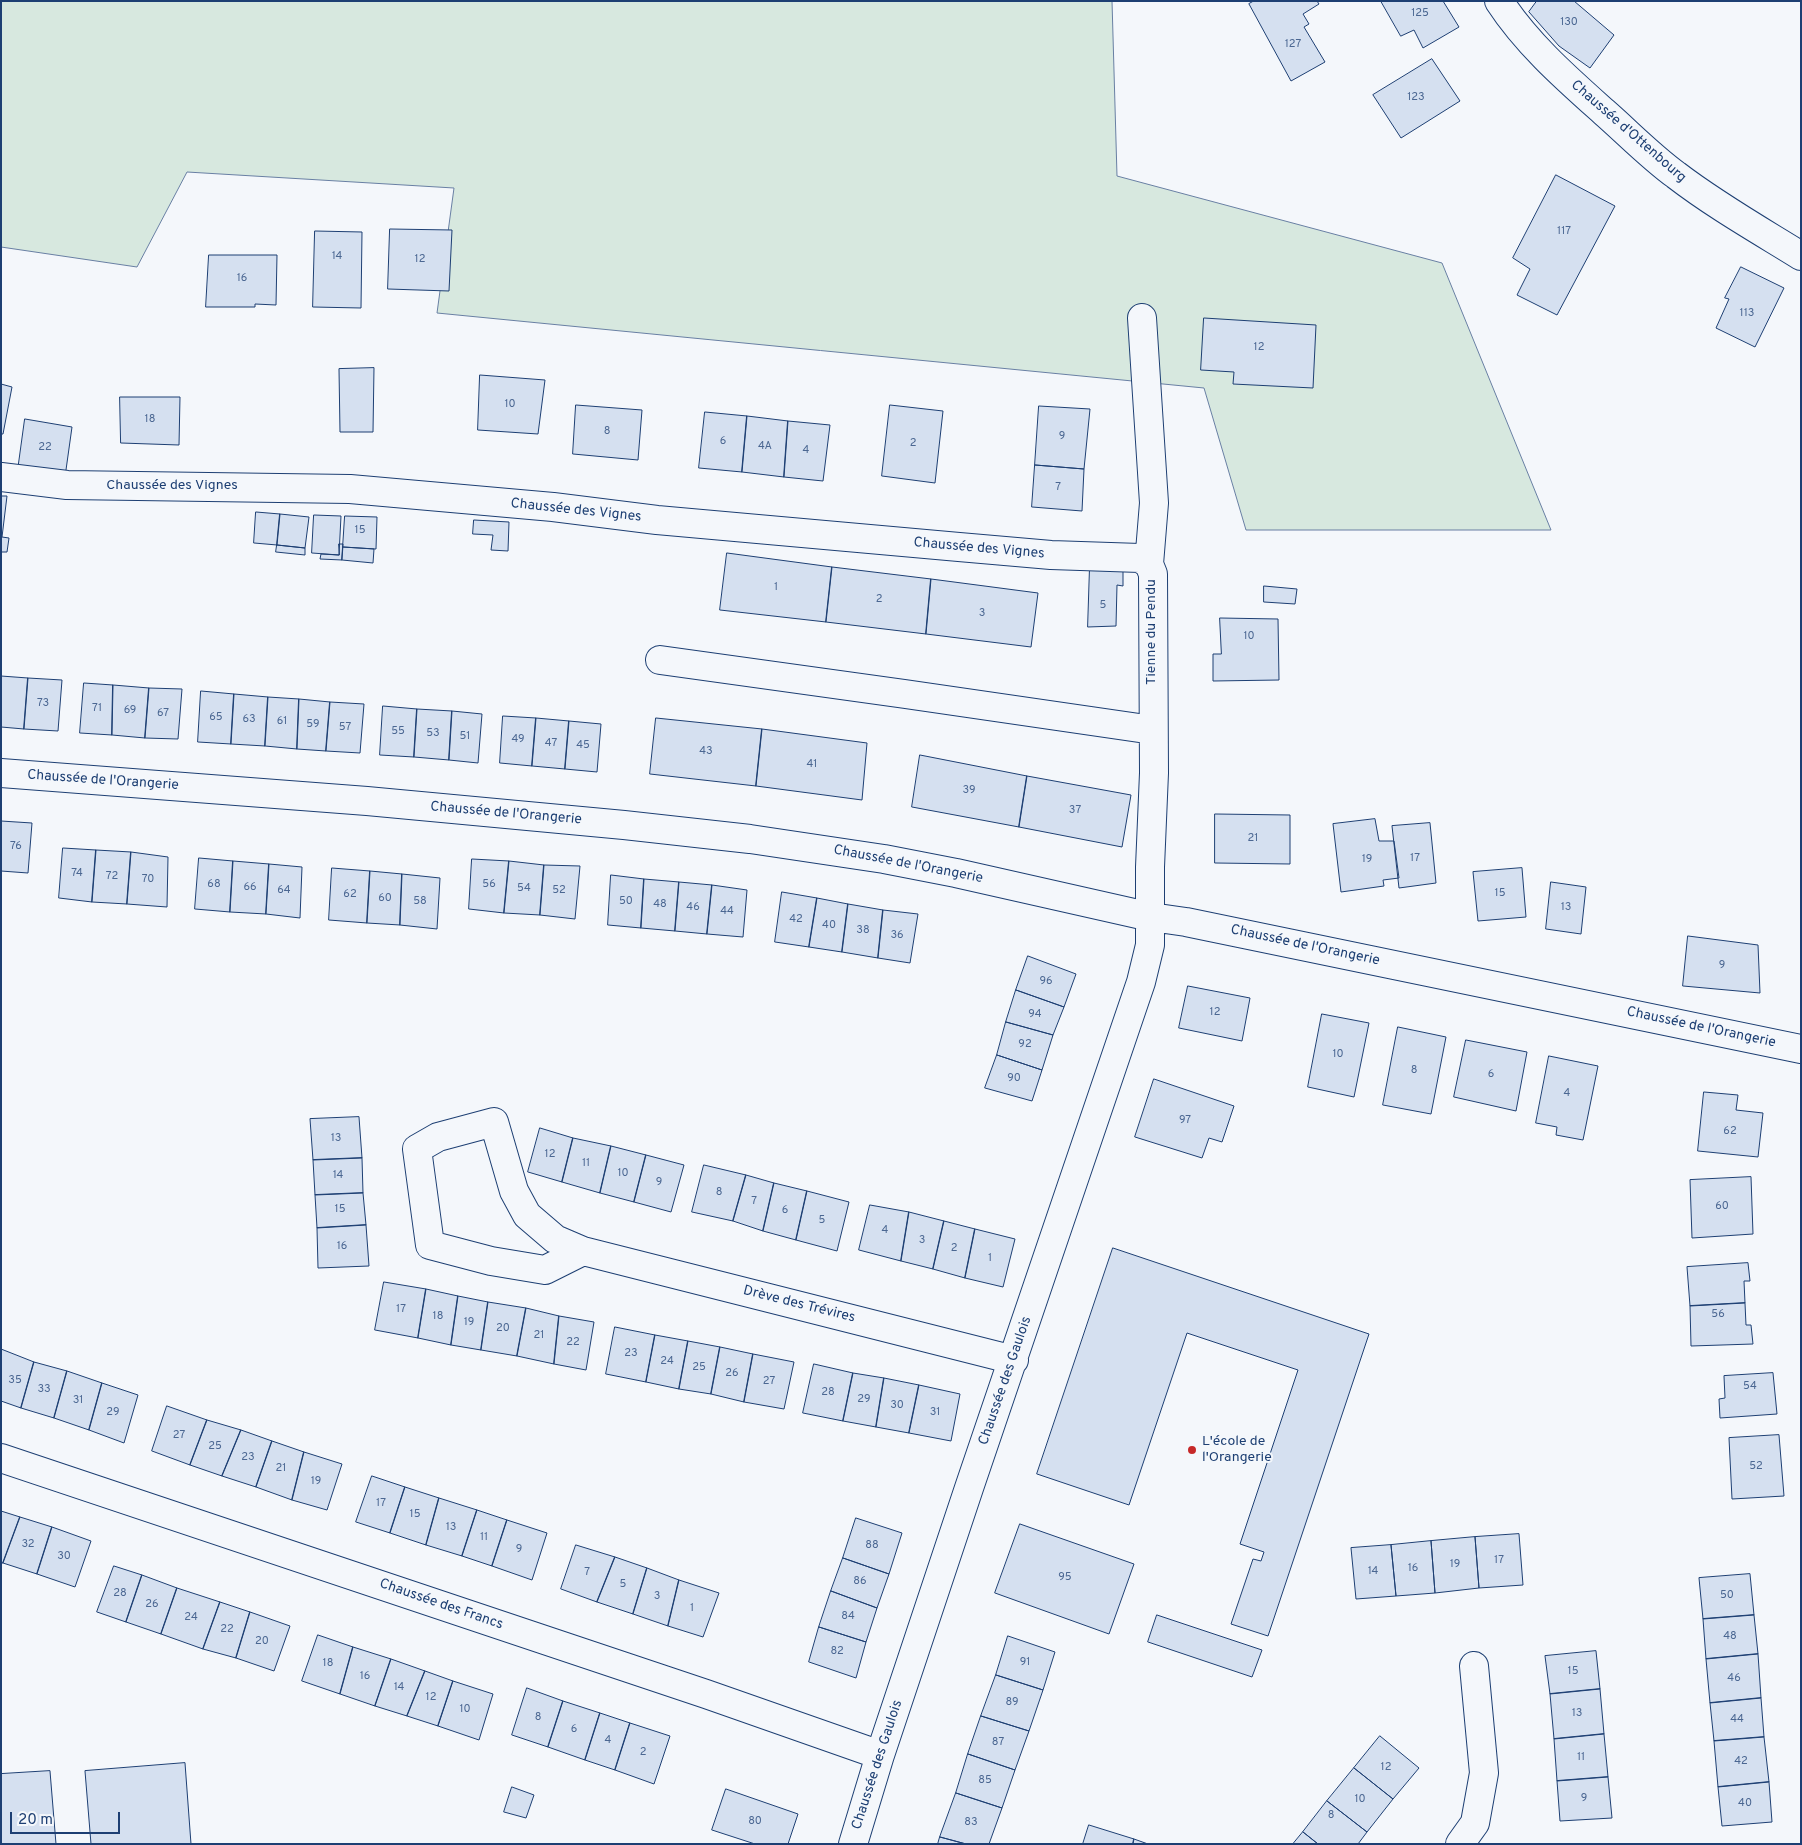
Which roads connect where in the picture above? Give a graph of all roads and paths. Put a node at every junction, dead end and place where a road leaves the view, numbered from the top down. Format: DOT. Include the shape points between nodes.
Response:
graph roads {
  1 [pos="1499,1"];
  2 [pos="1801,256"];
  3 [pos="1142,318"];
  4 [pos="1,476"];
  5 [pos="1149,564"];
  6 [pos="660,660"];
  7 [pos="1153,730"];
  8 [pos="1,773"];
  9 [pos="1150,916"];
  10 [pos="1801,1049"];
  11 [pos="584,1251"];
  12 [pos="1014,1360"];
  13 [pos="1,1458"];
  14 [pos="1474,1666"];
  15 [pos="880,1755"];
  16 [pos="852,1844"];
  17 [pos="1460,1844"];
  1 -- 2 [label="street, Chaussée d'Ottenbourg" via="1561,75 1648,152 1708,198"];
  3 -- 5 [label="street, Tienne du Pendu" via="1154,503"];
  4 -- 5 [label="street, Chaussée des Vignes" via="67,486 350,488 959,547 1140,558"];
  5 -- 7 [label="street, Tienne du Pendu" via="1153,574"];
  6 -- 7 [label="street"];
  7 -- 9 [label="street, Tienne du Pendu"];
  8 -- 9 [label="street, Chaussée de l'Orangerie" via="367,801 750,839 884,859"];
  9 -- 10 [label="street, Chaussée de l'Orangerie"];
  9 -- 12 [label="street, Chaussée des Gaulois" via="1150,945 1141,982"];
  11 -- 11 [label="street, Drève des Trévires" via="545,1270 491,1261 430,1245 417,1149 438,1137 494,1122 514,1191 527,1215 555,1239"];
  11 -- 12 [label="street, Drève des Trévires"];
  12 -- 15 [label="street, Chaussée des Gaulois"];
  13 -- 15 [label="street, Chaussée des Francs"];
  14 -- 17 [label="street" via="1484,1773 1475,1823"];
  15 -- 16 [label="street, Chaussée des Gaulois"];
}
